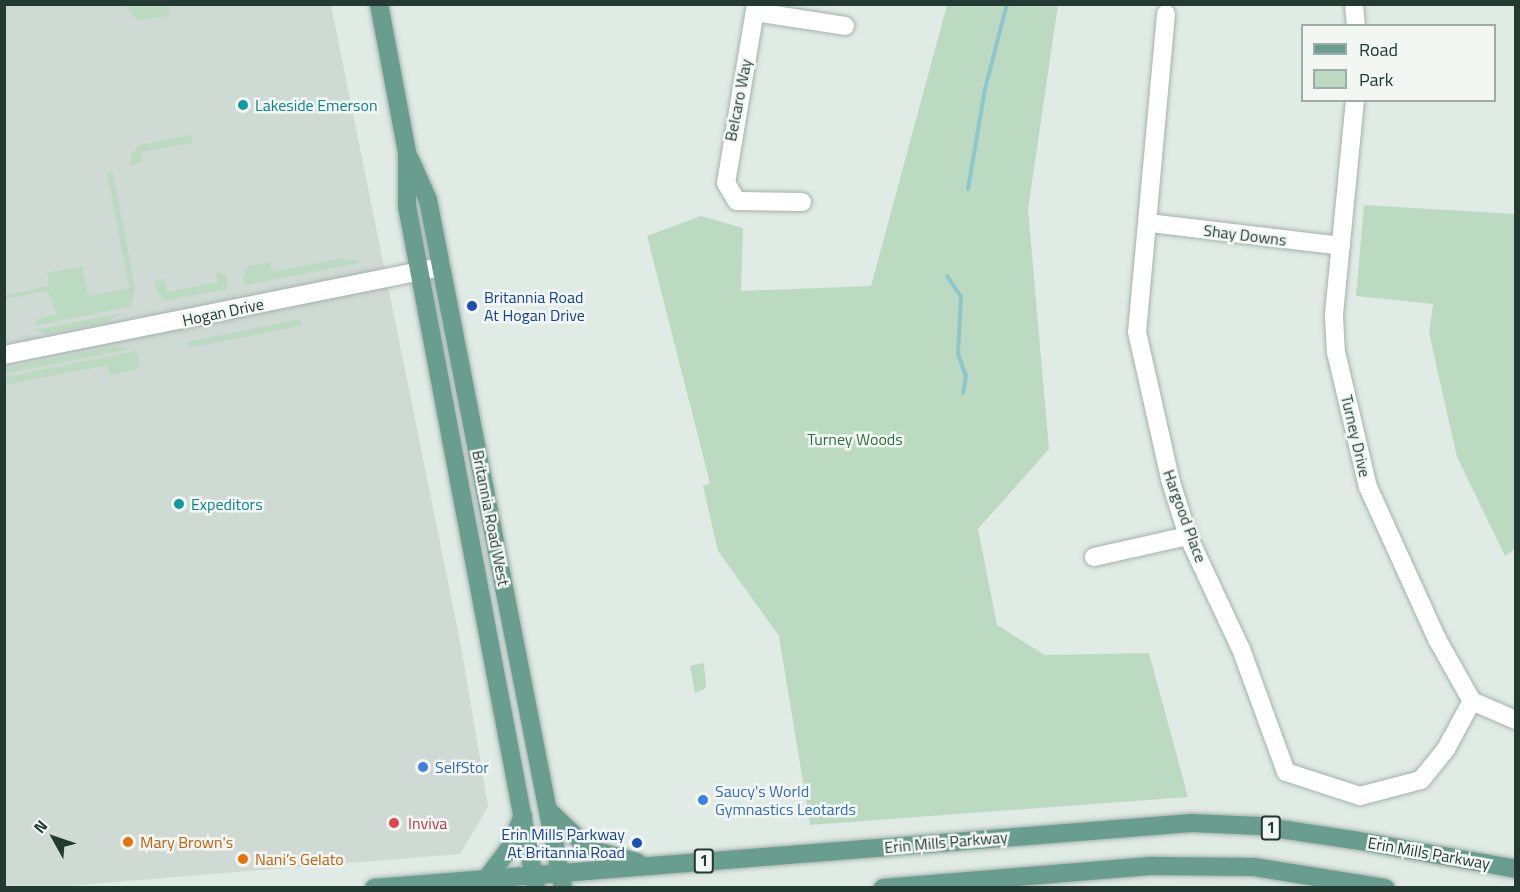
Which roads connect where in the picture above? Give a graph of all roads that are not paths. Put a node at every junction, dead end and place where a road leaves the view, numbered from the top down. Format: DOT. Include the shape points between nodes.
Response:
graph roads {
  1 [pos="380,4"];
  2 [pos="1354,4"];
  3 [pos="755,8"];
  4 [pos="1166,14"];
  5 [pos="1356,24"];
  6 [pos="845,26"];
  7 [pos="1355,102"];
  8 [pos="407,152"];
  9 [pos="802,202"];
  10 [pos="1149,223"];
  11 [pos="1341,246"];
  12 [pos="441,267"];
  13 [pos="420,271"];
  14 [pos="4,355"];
  15 [pos="1188,536"];
  16 [pos="1094,558"];
  17 [pos="1472,701"];
  18 [pos="1515,720"];
  19 [pos="548,810"];
  20 [pos="523,816"];
  21 [pos="650,865"];
  22 [pos="1515,869"];
  23 [pos="487,878"];
  24 [pos="562,880"];
  25 [pos="535,881"];
  26 [pos="374,888"];
  27 [pos="883,888"];
  28 [pos="1385,888"];
  1 -- 8 [label="main road, Britannia Road West"];
  2 -- 5 [label="street"];
  3 -- 6 [label="street"];
  3 -- 9 [label="street, Belcaro Way" via="726,165 730,195 747,203"];
  4 -- 10 [label="street, Hargood Place"];
  7 -- 11 [label="street, Turney Drive"];
  8 -- 12 [label="main road, Britannia Road West" via="428,200"];
  8 -- 13 [label="main road, Britannia Road West" via="407,206"];
  10 -- 11 [label="street, Shay Downs"];
  10 -- 15 [label="street, Hargood Place" via="1137,332 1170,479"];
  11 -- 17 [label="street, Turney Drive" via="1334,316 1336,352 1368,487 1437,639"];
  12 -- 13 [label="street, Hogan Drive"];
  12 -- 19 [label="main road, Britannia Road West"];
  13 -- 14 [label="street, Hogan Drive"];
  13 -- 20 [label="main road, Britannia Road West"];
  15 -- 16 [label="street"];
  15 -- 17 [label="street, Hargood Place" via="1241,649 1287,772 1360,796 1421,780 1446,749"];
  17 -- 18 [label="street"];
  19 -- 21 [label="main road" via="589,849"];
  19 -- 24 [label="main road, Britannia Road West"];
  20 -- 23 [label="main road" via="509,849"];
  20 -- 25 [label="main road, Britannia Road West"];
  21 -- 22 [label="main road, Erin Mills Parkway / 1" via="1191,823 1296,831"];
  21 -- 24 [label="main road, Erin Mills Parkway / 1"];
  23 -- 25 [label="main road, Erin Mills Parkway / 1"];
  23 -- 26 [label="main road, Erin Mills Parkway / 1"];
  24 -- 25 [label="main road, Erin Mills Parkway / 1"];
  27 -- 28 [label="main road" via="1153,866 1254,867"];
}
